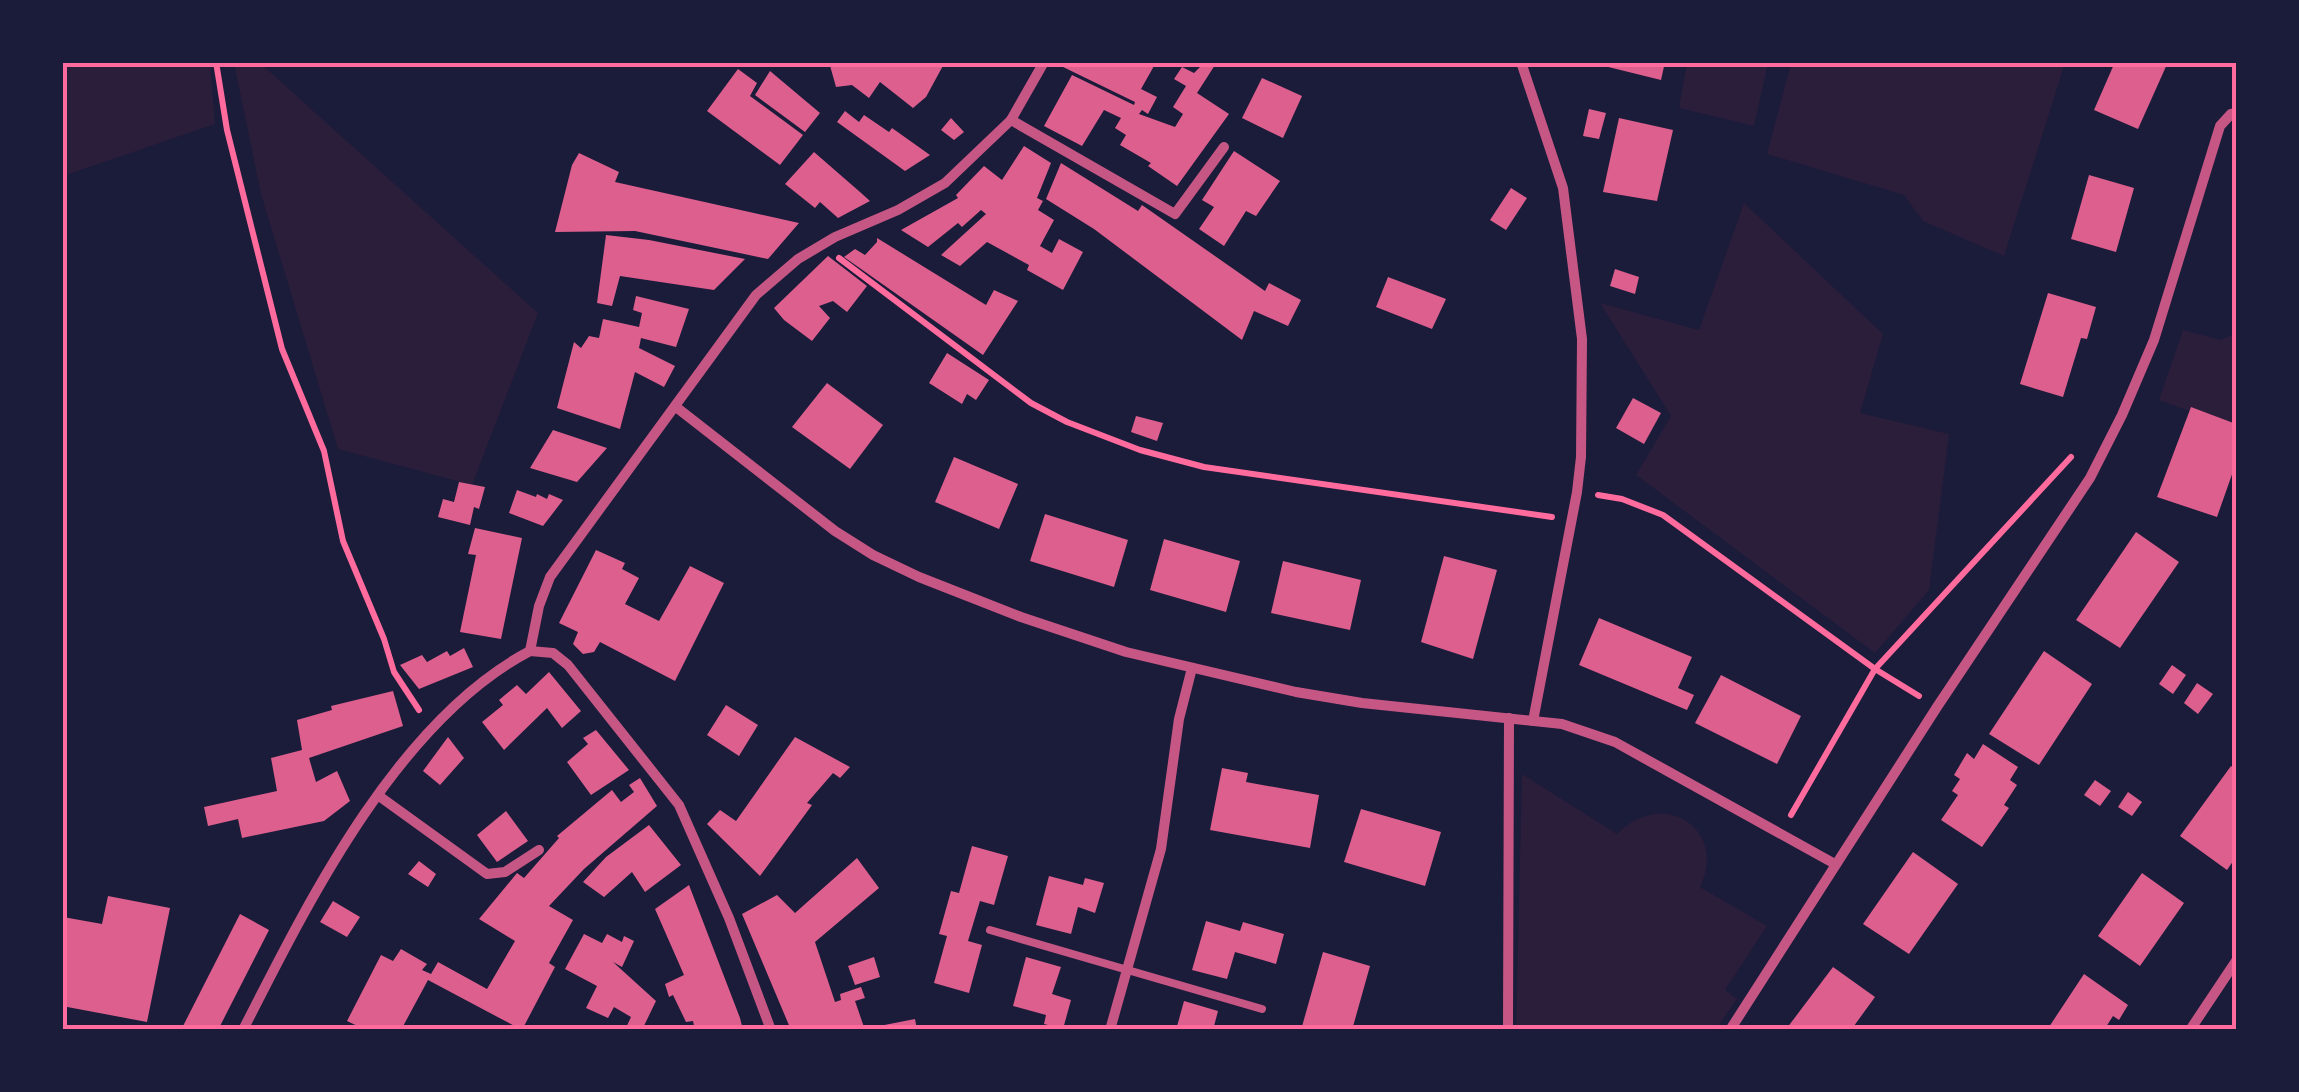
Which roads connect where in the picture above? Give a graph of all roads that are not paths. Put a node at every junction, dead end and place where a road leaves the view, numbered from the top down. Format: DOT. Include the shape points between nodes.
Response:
graph roads {
  1 [pos="1044,62"];
  2 [pos="1521,62"];
  3 [pos="2236,113"];
  4 [pos="1011,120"];
  5 [pos="1224,147"];
  6 [pos="676,406"];
  7 [pos="530,651"];
  8 [pos="1192,668"];
  9 [pos="1509,718"];
  10 [pos="1533,721"];
  11 [pos="379,796"];
  12 [pos="539,850"];
  13 [pos="1835,864"];
  14 [pos="990,930"];
  15 [pos="2236,961"];
  16 [pos="1128,970"];
  17 [pos="1262,1009"];
  18 [pos="242,1030"];
  19 [pos="771,1030"];
  20 [pos="1110,1030"];
  21 [pos="1508,1030"];
  22 [pos="1730,1030"];
  23 [pos="2190,1030"];
  1 -- 4 [label="street"];
  2 -- 10 [label="street" via="1563,188 1582,340 1577,492"];
  3 -- 13 [label="street" via="2220,126 2154,340 2090,478"];
  4 -- 5 [label="street" via="1174,214"];
  4 -- 6 [label="street" via="944,183 798,259 756,295"];
  6 -- 7 [label="street" via="550,576"];
  6 -- 8 [label="street" via="873,555 1020,617"];
  7 -- 11 [label="street" via="433,727"];
  7 -- 19 [label="street" via="553,653 568,665 679,805"];
  8 -- 9 [label="street" via="1362,703"];
  8 -- 16 [label="street" via="1160,849"];
  9 -- 10 [label="street"];
  9 -- 21 [label="street"];
  10 -- 13 [label="street" via="1615,742"];
  11 -- 12 [label="street" via="487,874 505,872"];
  11 -- 18 [label="street" via="309,900"];
  13 -- 22 [label="street"];
  14 -- 16 [label="lane"];
  15 -- 23 [label="street"];
  16 -- 17 [label="lane"];
  16 -- 20 [label="street"];
}
